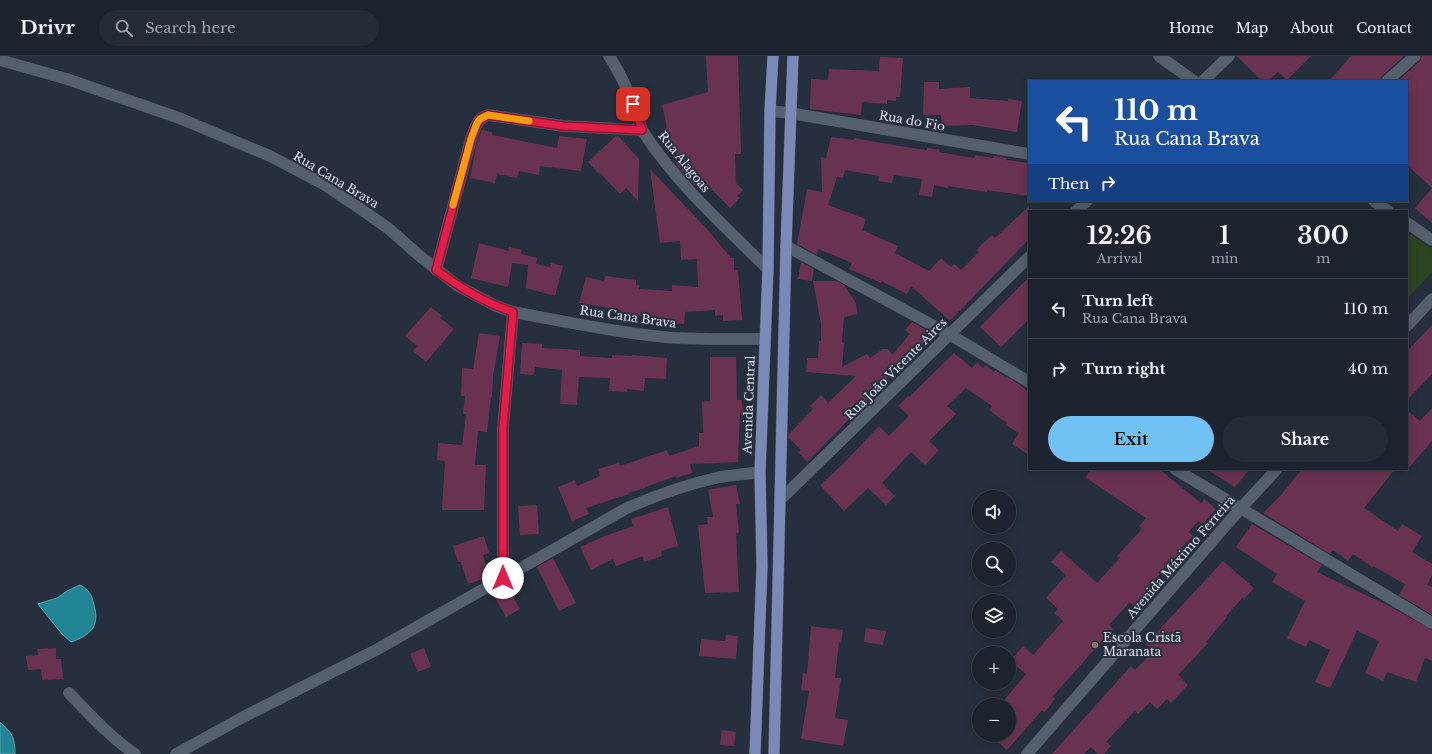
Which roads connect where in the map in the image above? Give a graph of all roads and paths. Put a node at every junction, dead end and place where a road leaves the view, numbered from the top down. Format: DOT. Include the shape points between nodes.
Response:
graph roads {
  1 [pos="609,56"];
  2 [pos="773,56"];
  3 [pos="793,56"];
  4 [pos="1159,56"];
  5 [pos="1230,56"];
  6 [pos="1415,56"];
  7 [pos="0,60"];
  8 [pos="1193,80"];
  9 [pos="1204,80"];
  10 [pos="1388,80"];
  11 [pos="770,111"];
  12 [pos="790,114"];
  13 [pos="642,130"];
  14 [pos="1028,154"];
  15 [pos="1086,202"];
  16 [pos="1375,202"];
  17 [pos="1077,210"];
  18 [pos="1387,210"];
  19 [pos="1408,224"];
  20 [pos="1432,240"];
  21 [pos="786,246"];
  22 [pos="1028,258"];
  23 [pos="768,269"];
  24 [pos="436,270"];
  25 [pos="1432,299"];
  26 [pos="513,312"];
  27 [pos="1408,325"];
  28 [pos="949,334"];
  29 [pos="765,339"];
  30 [pos="1028,381"];
  31 [pos="1177,470"];
  32 [pos="1276,470"];
  33 [pos="760,472"];
  34 [pos="780,500"];
  35 [pos="1241,508"];
  36 [pos="503,578"];
  37 [pos="1432,623"];
  38 [pos="69,693"];
  39 [pos="135,754"];
  40 [pos="176,754"];
  41 [pos="755,754"];
  42 [pos="774,754"];
  43 [pos="1027,754"];
  1 -- 13 [label="street" via="624,84"];
  2 -- 11 [label="main road, Avenida Central"];
  3 -- 12 [label="main road"];
  4 -- 8 [label="street"];
  5 -- 9 [label="street"];
  6 -- 10 [label="street"];
  7 -- 24 [label="street, Rua Cana Brava" via="67,79 179,118 270,156 346,198 389,229"];
  11 -- 12 [label="street, Rua do Fio"];
  11 -- 23 [label="main road, Avenida Central"];
  12 -- 14 [label="street, Rua do Fio"];
  12 -- 21 [label="main road"];
  13 -- 23 [label="street, Rua Alagoas" via="681,182"];
  13 -- 24 [label="street, Rua Alagoas" via="563,126 486,115 477,123 471,139"];
  15 -- 17 [label="street"];
  16 -- 18 [label="street"];
  19 -- 20 [label="street"];
  21 -- 28 [label="street"];
  21 -- 34 [label="main road"];
  22 -- 28 [label="street, Rua João Vicente Aires"];
  23 -- 29 [label="main road, Avenida Central"];
  24 -- 26 [label="street, Rua Cana Brava" via="476,297"];
  25 -- 27 [label="street"];
  26 -- 29 [label="street, Rua Cana Brava" via="665,337"];
  26 -- 36 [label="street" via="503,428"];
  28 -- 30 [label="street"];
  28 -- 34 [label="street, Rua João Vicente Aires"];
  29 -- 33 [label="main road, Avenida Central"];
  31 -- 35 [label="street"];
  32 -- 35 [label="street, Avenida Máximo Ferreira"];
  33 -- 36 [label="street" via="722,477 658,495 627,508"];
  33 -- 41 [label="main road, Avenida Central" via="762,566"];
  34 -- 42 [label="main road"];
  35 -- 37 [label="street"];
  35 -- 43 [label="street, Avenida Máximo Ferreira"];
  36 -- 40 [label="street" via="376,650"];
  38 -- 39 [label="street" via="104,730"];
}
